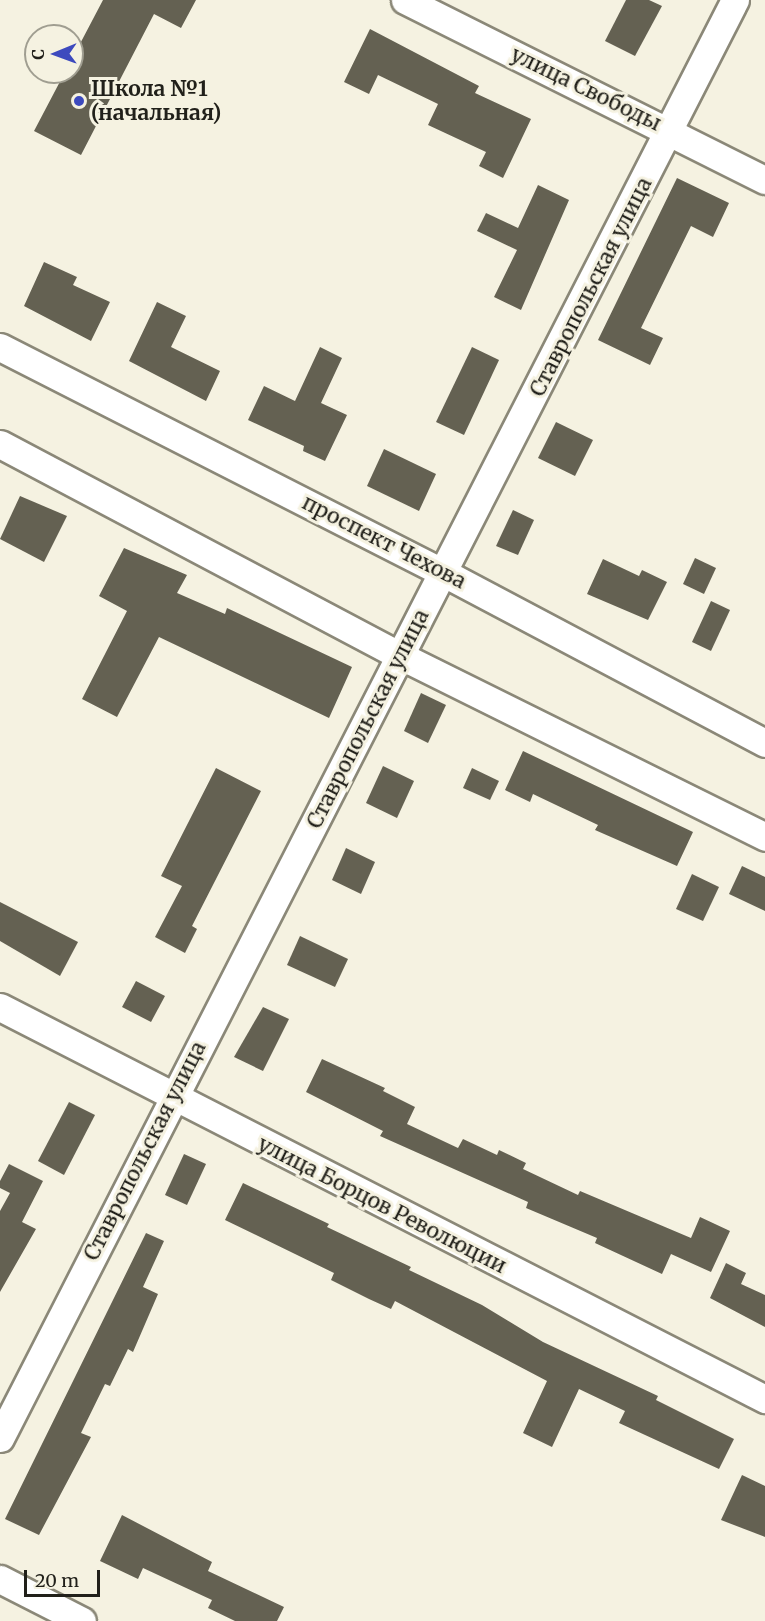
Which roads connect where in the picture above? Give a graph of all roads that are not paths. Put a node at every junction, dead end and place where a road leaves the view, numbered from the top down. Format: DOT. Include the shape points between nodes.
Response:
graph roads {
  1 [pos="405,0"];
  2 [pos="735,0"];
  3 [pos="670,131"];
  4 [pos="765,180"];
  5 [pos="0,347"];
  6 [pos="0,444"];
  7 [pos="444,573"];
  8 [pos="401,656"];
  9 [pos="765,743"];
  10 [pos="765,837"];
  11 [pos="0,1007"];
  12 [pos="171,1098"];
  13 [pos="765,1399"];
  14 [pos="0,1438"];
  15 [pos="0,1579"];
  16 [pos="82,1621"];
  1 -- 3 [label="street, улица Свободы"];
  2 -- 3 [label="street, Ставропольская улица"];
  3 -- 4 [label="street, улица Свободы"];
  3 -- 7 [label="street, Ставропольская улица"];
  5 -- 7 [label="street, проспект Чехова"];
  6 -- 8 [label="street"];
  7 -- 8 [label="street, Ставропольская улица"];
  7 -- 9 [label="street, проспект Чехова"];
  8 -- 10 [label="street"];
  8 -- 12 [label="street, Ставропольская улица"];
  11 -- 12 [label="street, улица Борцов Революции"];
  12 -- 13 [label="street, улица Борцов Революции"];
  12 -- 14 [label="street, Ставропольская улица"];
  15 -- 16 [label="street"];
}
